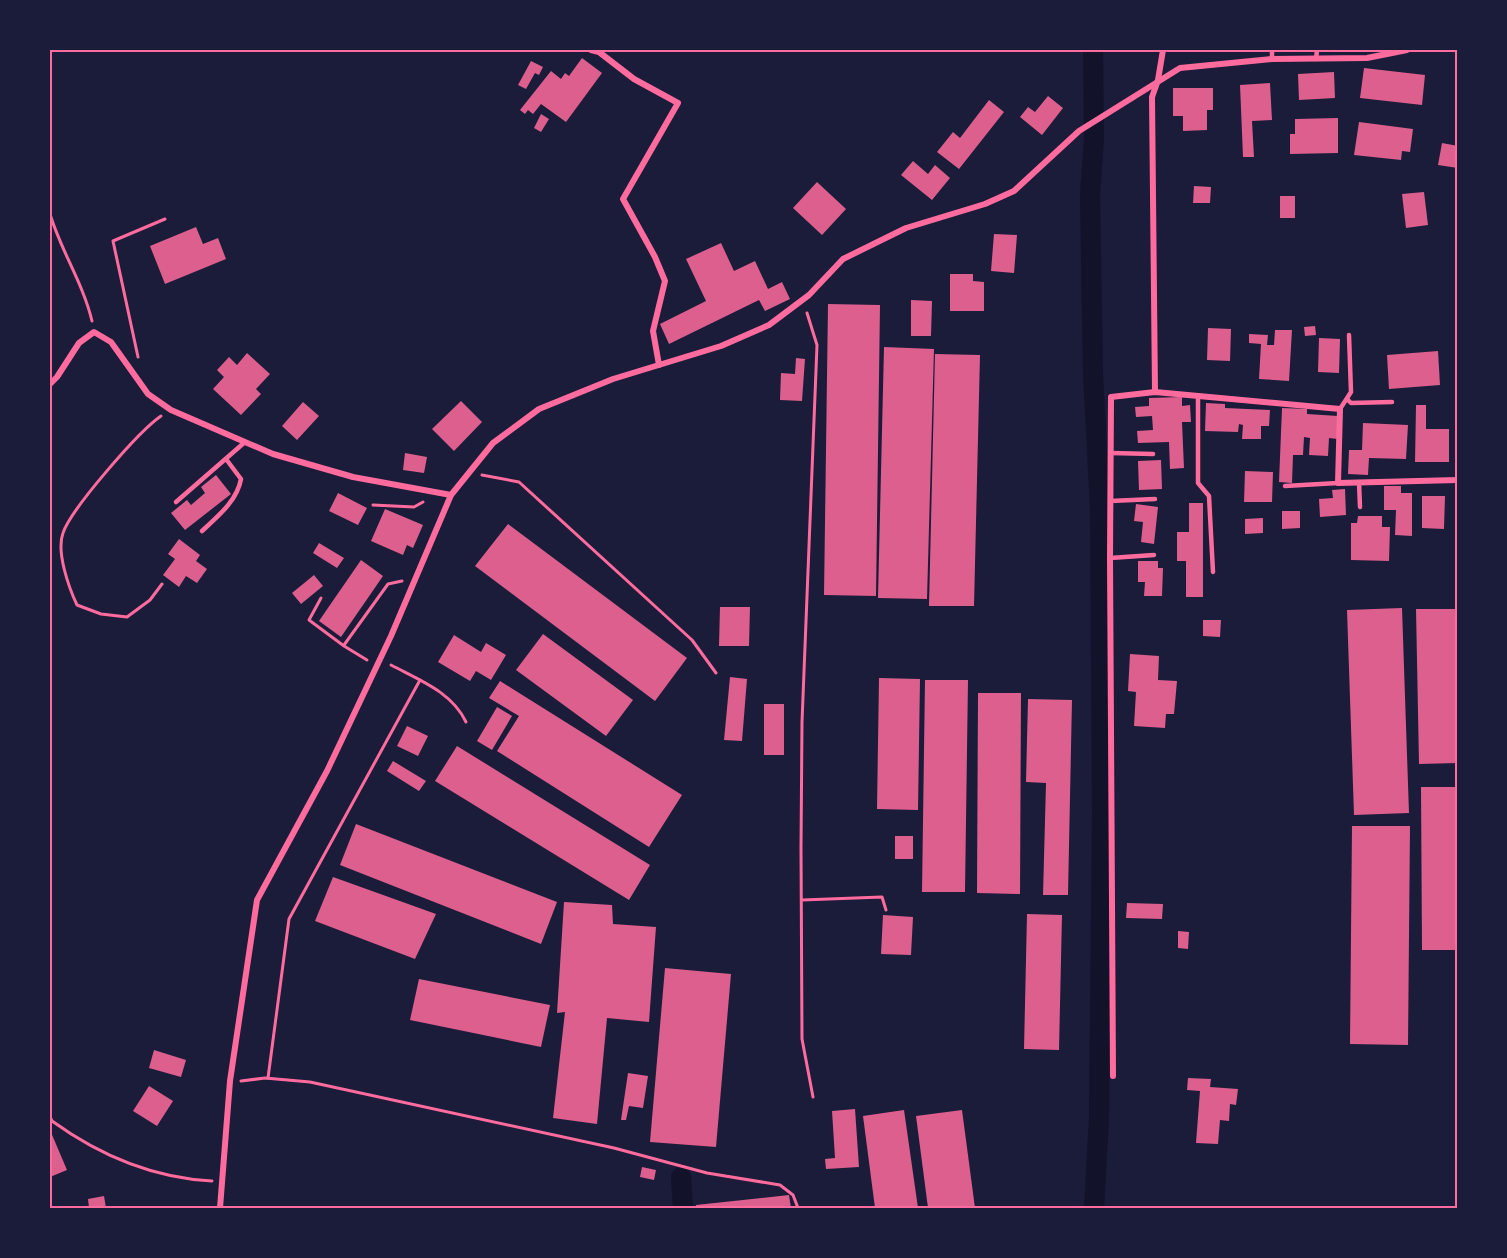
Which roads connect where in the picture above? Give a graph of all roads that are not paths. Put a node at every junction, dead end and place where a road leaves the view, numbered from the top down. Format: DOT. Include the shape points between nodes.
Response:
graph roads {
  1 [pos="591,50"];
  2 [pos="1163,50"];
  3 [pos="1272,50"];
  4 [pos="1317,50"];
  5 [pos="1407,50"];
  6 [pos="1384,53"];
  7 [pos="1272,59"];
  8 [pos="1316,59"];
  9 [pos="1158,80"];
  10 [pos="1348,335"];
  11 [pos="658,365"];
  12 [pos="50,384"];
  13 [pos="1155,392"];
  14 [pos="1198,396"];
  15 [pos="1347,399"];
  16 [pos="1392,402"];
  17 [pos="1341,409"];
  18 [pos="245,442"];
  19 [pos="1111,453"];
  20 [pos="1154,454"];
  21 [pos="226,459"];
  22 [pos="1458,480"];
  23 [pos="1359,482"];
  24 [pos="1338,483"];
  25 [pos="1285,486"];
  26 [pos="451,495"];
  27 [pos="1155,499"];
  28 [pos="1110,501"];
  29 [pos="176,502"];
  30 [pos="1360,507"];
  31 [pos="202,531"];
  32 [pos="1154,555"];
  33 [pos="1110,558"];
  34 [pos="1213,572"];
  35 [pos="1113,1076"];
  36 [pos="220,1209"];
  1 -- 11 [label="street" via="678,103 623,199 664,281 653,331"];
  2 -- 9 [label="street"];
  3 -- 7 [label="lane"];
  4 -- 8 [label="lane"];
  5 -- 6 [label="street"];
  6 -- 8 [label="street" via="1367,58"];
  7 -- 8 [label="street"];
  7 -- 9 [label="street" via="1180,68"];
  9 -- 11 [label="street" via="1078,131 1014,191 906,228 843,259 802,300 769,325 721,346"];
  9 -- 13 [label="street" via="1152,98"];
  10 -- 15 [label="lane" via="1352,392"];
  11 -- 26 [label="street" via="539,409 493,443"];
  12 -- 18 [label="street" via="79,343 94,332 111,342 148,394 171,410"];
  13 -- 14 [label="street"];
  13 -- 19 [label="street" via="1111,397"];
  14 -- 17 [label="street"];
  14 -- 34 [label="lane" via="1198,483 1209,496"];
  15 -- 16 [label="lane" via="1351,403"];
  15 -- 17 [label="lane"];
  17 -- 24 [label="street"];
  18 -- 21 [label="lane"];
  18 -- 26 [label="street" via="353,477"];
  19 -- 20 [label="lane"];
  19 -- 28 [label="street"];
  21 -- 29 [label="lane"];
  21 -- 31 [label="lane" via="242,479 239,492"];
  22 -- 23 [label="street"];
  23 -- 24 [label="street"];
  23 -- 30 [label="lane"];
  24 -- 25 [label="lane"];
  26 -- 36 [label="street" via="327,771 257,900 230,1081"];
  27 -- 28 [label="lane"];
  28 -- 33 [label="street"];
  32 -- 33 [label="lane"];
  33 -- 35 [label="street"];
}
